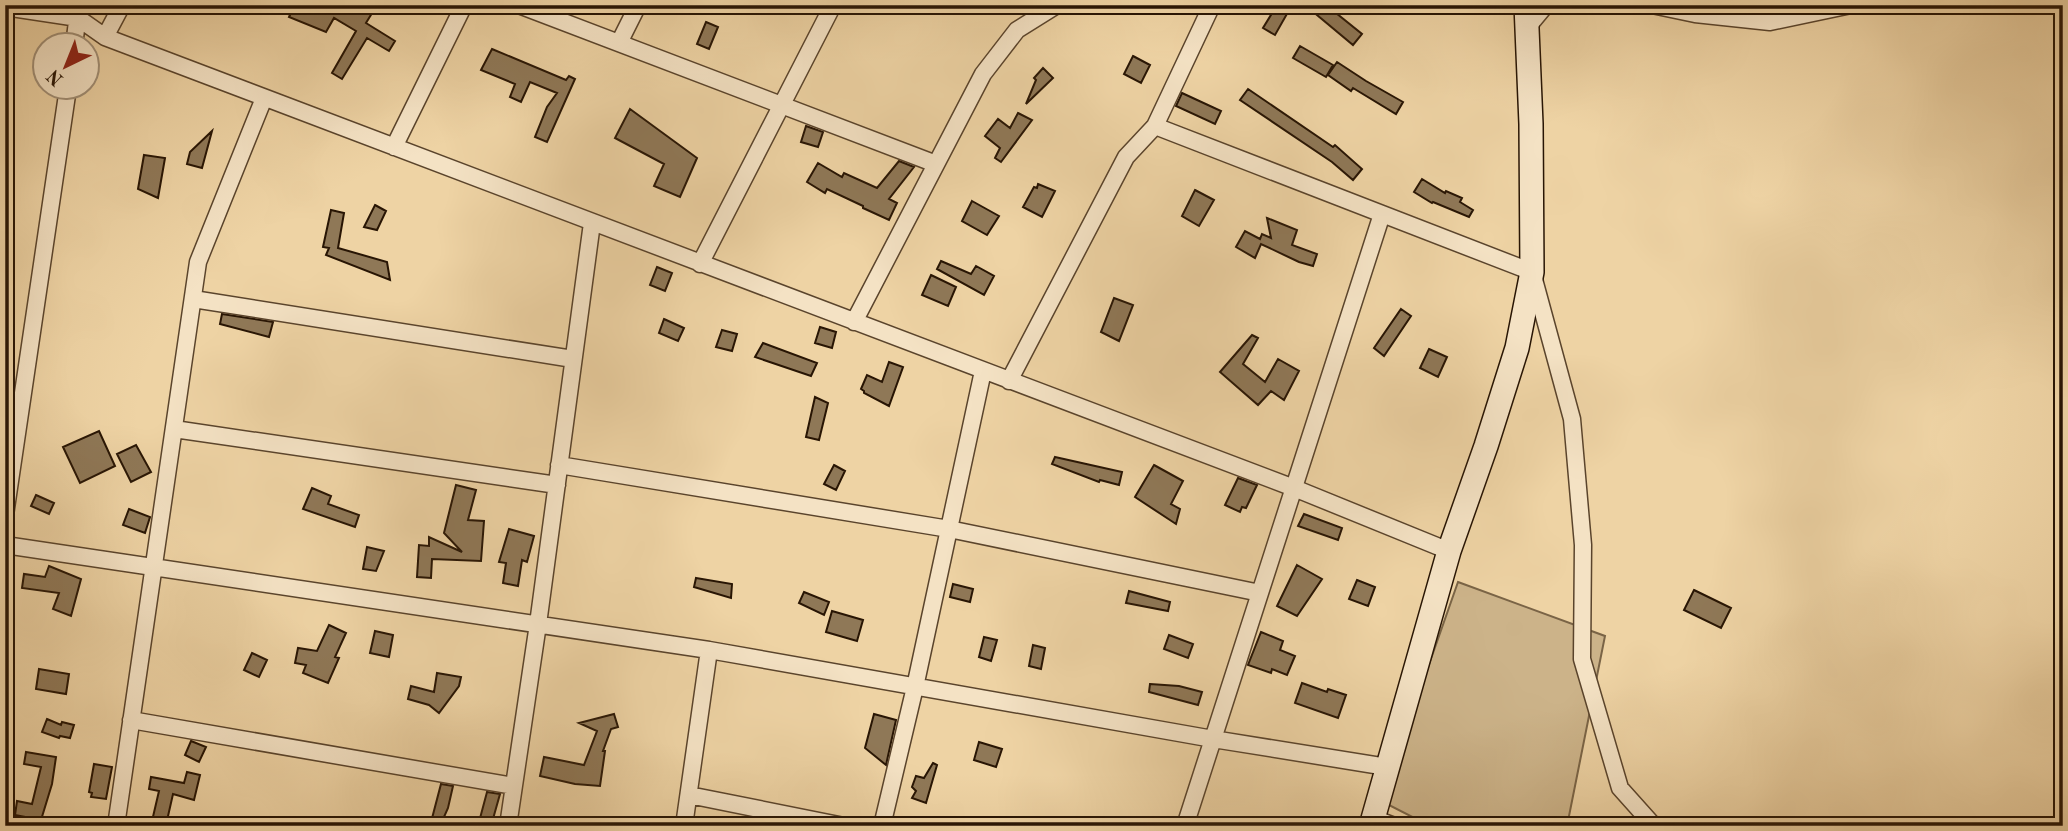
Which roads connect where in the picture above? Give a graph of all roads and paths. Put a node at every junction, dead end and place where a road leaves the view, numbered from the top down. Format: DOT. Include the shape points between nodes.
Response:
graph roads {
  1 [pos="122,5"];
  2 [pos="464,5"];
  3 [pos="519,5"];
  4 [pos="638,5"];
  5 [pos="833,5"];
  6 [pos="1057,5"];
  7 [pos="1212,5"];
  8 [pos="1526,5"];
  9 [pos="1546,5"];
  10 [pos="1652,5"];
  11 [pos="1851,5"];
  12 [pos="5,7"];
  13 [pos="78,11"];
  14 [pos="1526,29"];
  15 [pos="76,32"];
  16 [pos="105,37"];
  17 [pos="619,43"];
  18 [pos="264,98"];
  19 [pos="66,102"];
  20 [pos="782,104"];
  21 [pos="1154,126"];
  22 [pos="394,148"];
  23 [pos="936,164"];
  24 [pos="1382,214"];
  25 [pos="592,223"];
  26 [pos="700,264"];
  27 [pos="1532,272"];
  28 [pos="193,299"];
  29 [pos="853,322"];
  30 [pos="573,359"];
  31 [pos="983,371"];
  32 [pos="1009,381"];
  33 [pos="174,429"];
  34 [pos="559,465"];
  35 [pos="556,485"];
  36 [pos="1294,488"];
  37 [pos="5,515"];
  38 [pos="949,529"];
  39 [pos="5,545"];
  40 [pos="1449,551"];
  41 [pos="154,567"];
  42 [pos="1260,593"];
  43 [pos="538,624"];
  44 [pos="709,650"];
  45 [pos="915,687"];
  46 [pos="131,720"];
  47 [pos="1213,739"];
  48 [pos="1387,766"];
  49 [pos="513,786"];
  50 [pos="689,795"];
  51 [pos="1379,823"];
  52 [pos="116,826"];
  53 [pos="508,826"];
  54 [pos="684,826"];
  55 [pos="844,826"];
  56 [pos="882,826"];
  57 [pos="1185,826"];
  58 [pos="1654,826"];
  1 -- 16 [label="street"];
  2 -- 22 [label="street"];
  3 -- 17 [label="street"];
  4 -- 17 [label="street"];
  5 -- 20 [label="street"];
  6 -- 23 [label="street" via="1017,30 983,74"];
  7 -- 21 [label="street"];
  8 -- 14 [label="main road"];
  9 -- 14 [label="street"];
  10 -- 11 [label="street" via="1770,22"];
  12 -- 13 [label="street"];
  13 -- 15 [label="street"];
  13 -- 16 [label="street"];
  14 -- 27 [label="main road"];
  16 -- 18 [label="street"];
  17 -- 20 [label="street"];
  18 -- 22 [label="street"];
  18 -- 28 [label="street" via="198,262"];
  19 -- 37 [label="street"];
  20 -- 23 [label="street"];
  20 -- 26 [label="street"];
  21 -- 24 [label="street"];
  21 -- 32 [label="street" via="1126,157"];
  22 -- 25 [label="street"];
  23 -- 29 [label="street"];
  24 -- 27 [label="street"];
  24 -- 36 [label="street"];
  25 -- 26 [label="street"];
  25 -- 30 [label="street"];
  26 -- 29 [label="street"];
  27 -- 40 [label="main road" via="1517,348"];
  27 -- 58 [label="street" via="1572,419 1583,545 1582,659 1620,788"];
  28 -- 30 [label="street"];
  28 -- 33 [label="street"];
  29 -- 31 [label="street"];
  30 -- 34 [label="street"];
  31 -- 32 [label="street"];
  31 -- 38 [label="street"];
  32 -- 36 [label="street"];
  33 -- 35 [label="street"];
  33 -- 41 [label="street"];
  34 -- 35 [label="street"];
  34 -- 38 [label="street"];
  35 -- 43 [label="street"];
  36 -- 40 [label="street"];
  36 -- 42 [label="street"];
  38 -- 42 [label="street"];
  38 -- 45 [label="street"];
  39 -- 41 [label="street"];
  40 -- 48 [label="main road"];
  41 -- 43 [label="street"];
  41 -- 46 [label="street"];
  42 -- 47 [label="street"];
  43 -- 44 [label="street"];
  43 -- 49 [label="street"];
  44 -- 45 [label="street"];
  44 -- 50 [label="street"];
  45 -- 47 [label="street"];
  45 -- 56 [label="street"];
  46 -- 49 [label="street"];
  46 -- 52 [label="street"];
  47 -- 48 [label="street"];
  47 -- 57 [label="street"];
  48 -- 51 [label="main road"];
  49 -- 53 [label="street"];
  50 -- 54 [label="street"];
  50 -- 55 [label="street"];
}
